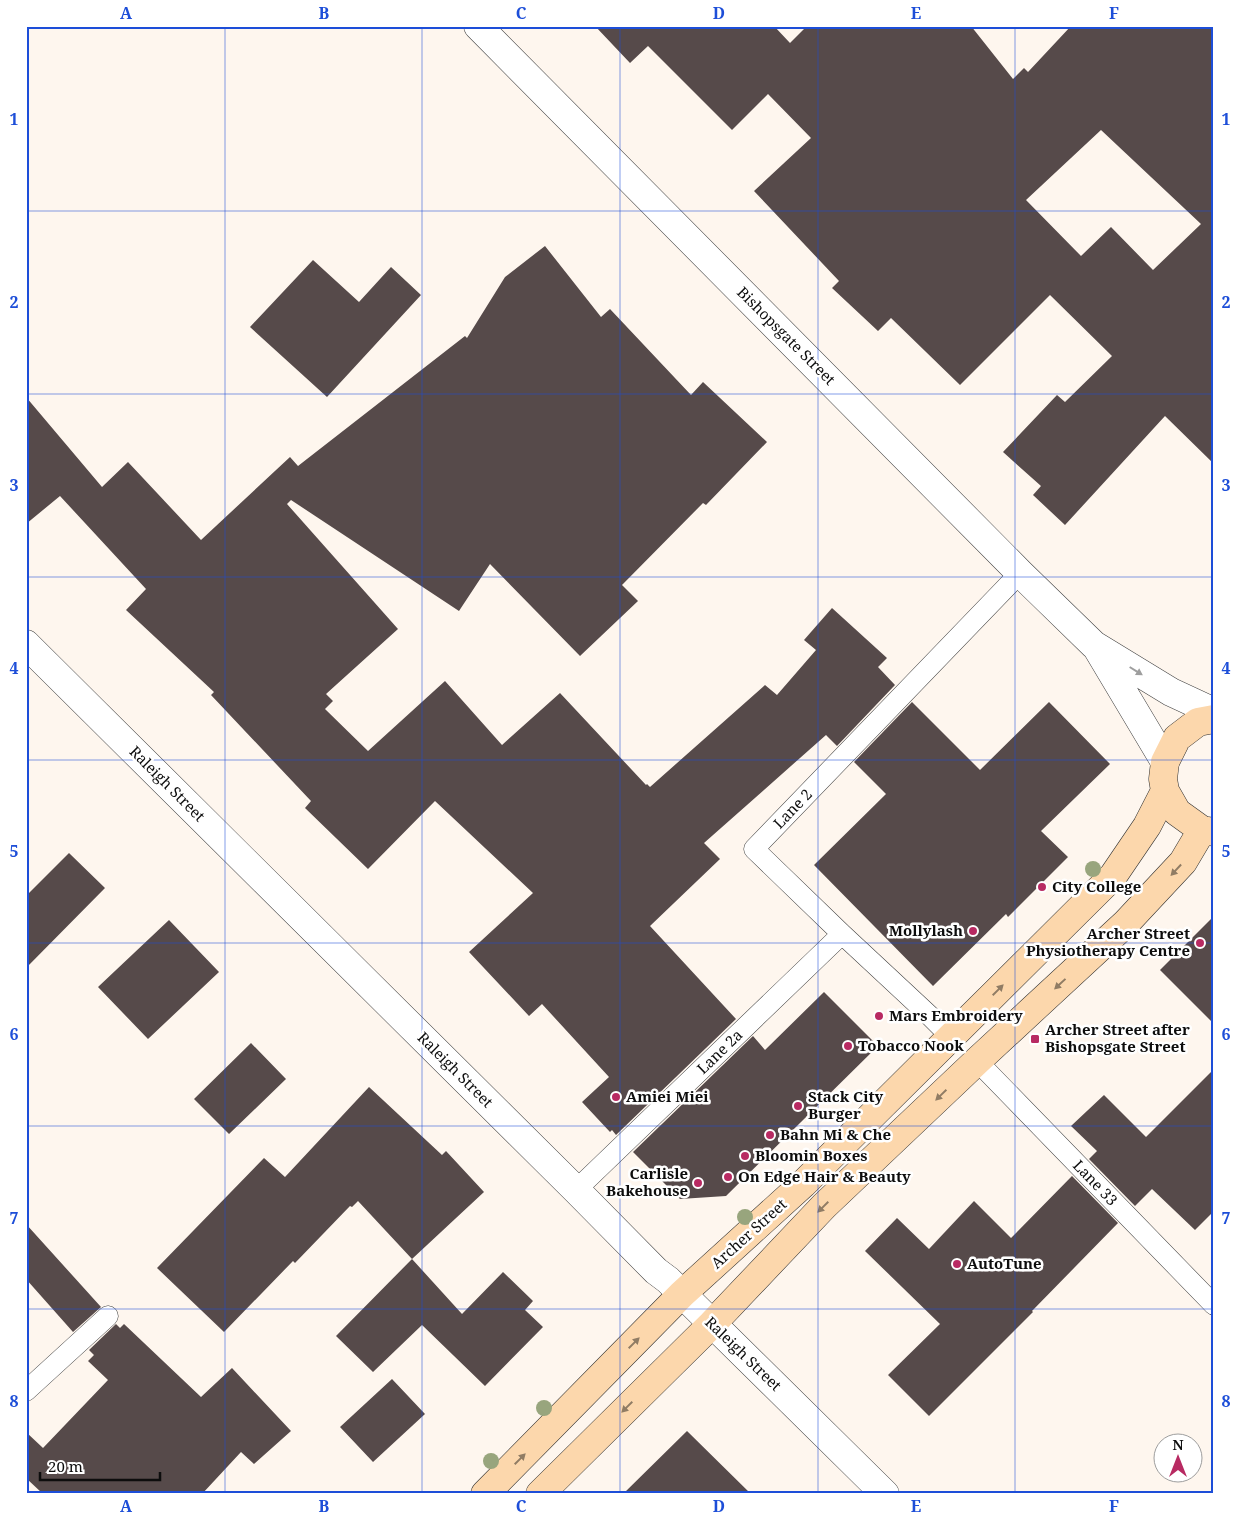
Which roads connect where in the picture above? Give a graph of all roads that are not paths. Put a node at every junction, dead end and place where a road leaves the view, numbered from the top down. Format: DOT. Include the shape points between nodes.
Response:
graph roads {
  1 [pos="478,26"];
  2 [pos="1020,573"];
  3 [pos="26,644"];
  4 [pos="1094,645"];
  5 [pos="1214,712"];
  6 [pos="1214,719"];
  7 [pos="1165,762"];
  8 [pos="1165,791"];
  9 [pos="1208,831"];
  10 [pos="842,934"];
  11 [pos="951,1037"];
  12 [pos="977,1061"];
  13 [pos="576,1190"];
  14 [pos="682,1294"];
  15 [pos="1214,1304"];
  16 [pos="108,1316"];
  17 [pos="712,1324"];
  18 [pos="26,1391"];
  19 [pos="485,1494"];
  20 [pos="540,1494"];
  21 [pos="885,1494"];
  1 -- 2 [label="street, Bishopsgate Street"];
  2 -- 4 [label="street, Bishopsgate Street"];
  2 -- 10 [label="lane, Lane 2" via="754,849"];
  3 -- 13 [label="street, Raleigh Street"];
  4 -- 5 [label="street, Bishopsgate Street, one-way" via="1171,692"];
  4 -- 7 [label="street, Bishopsgate Street"];
  6 -- 7 [label="main road" via="1198,722 1176,738"];
  7 -- 8 [label="main road"];
  8 -- 9 [label="main road" via="1177,812"];
  11 -- 8 [label="main road, Archer Street, one-way" via="1113,876 1147,826"];
  9 -- 12 [label="main road, Archer Street, one-way" via="1126,922"];
  10 -- 11 [label="lane, Lane 2"];
  10 -- 13 [label="lane, Lane 2a"];
  11 -- 14 [label="main road, Archer Street" via="804,1184"];
  12 -- 15 [label="lane, Lane 33"];
  12 -- 17 [label="main road, Archer Street, one-way" via="824,1206"];
  13 -- 14 [label="street, Raleigh Street"];
  14 -- 17 [label="street, Raleigh Street"];
  19 -- 14 [label="main road, Archer Street, one-way"];
  16 -- 18 [label="lane"];
  17 -- 20 [label="main road, Archer Street, one-way"];
  17 -- 21 [label="street, Raleigh Street"];
}
